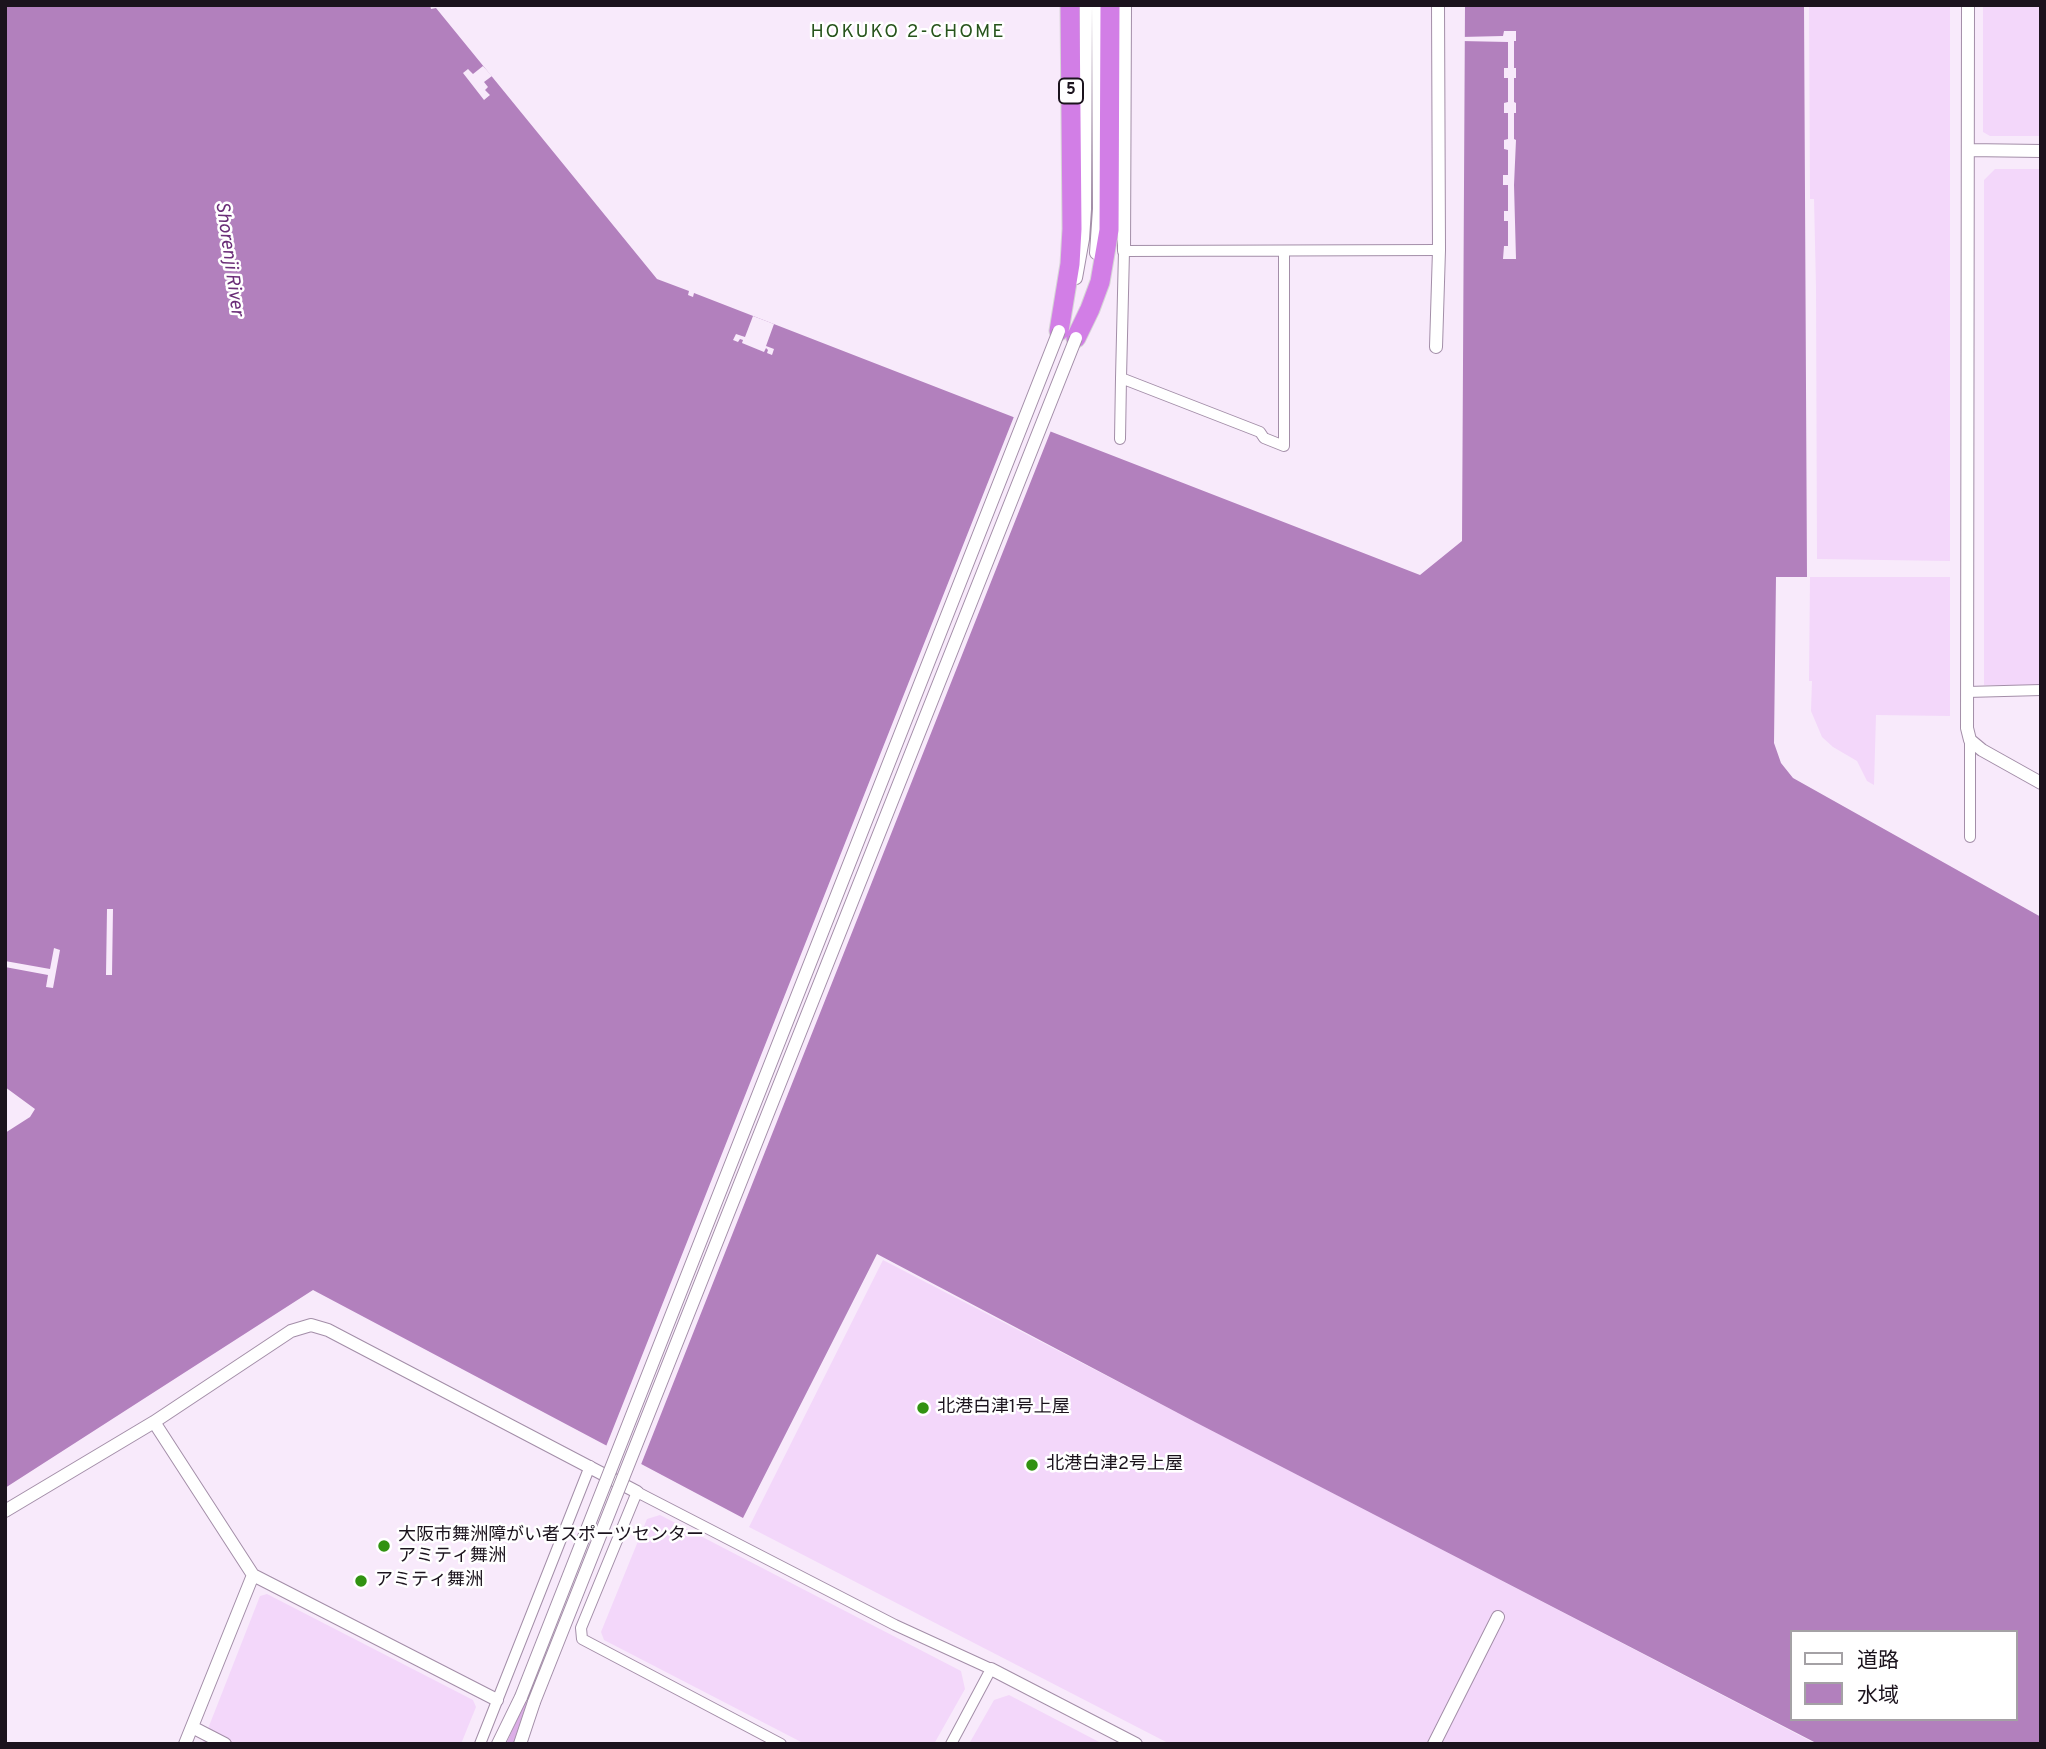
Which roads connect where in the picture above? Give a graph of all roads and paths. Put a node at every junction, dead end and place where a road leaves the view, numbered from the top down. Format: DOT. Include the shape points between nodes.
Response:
graph roads {
  1 [pos="1070,5"];
  2 [pos="1086,5"];
  3 [pos="1098,5"];
  4 [pos="1110,5"];
  5 [pos="1125,5"];
  6 [pos="1438,5"];
  7 [pos="1968,5"];
  8 [pos="1968,150"];
  9 [pos="2041,151"];
  10 [pos="1438,250"];
  11 [pos="1124,251"];
  12 [pos="1284,251"];
  13 [pos="1068,334"];
  14 [pos="1436,347"];
  15 [pos="1121,378"];
  16 [pos="1121,439"];
  17 [pos="2041,690"];
  18 [pos="1967,692"];
  19 [pos="1970,740"];
  20 [pos="2041,783"];
  21 [pos="1970,837"];
  22 [pos="154,1422"];
  23 [pos="590,1466"];
  24 [pos="637,1492"];
  25 [pos="5,1511"];
  26 [pos="253,1575"];
  27 [pos="1498,1617"];
  28 [pos="991,1669"];
  29 [pos="497,1700"];
  30 [pos="528,1700"];
  31 [pos="192,1727"];
  32 [pos="186,1744"];
  33 [pos="225,1744"];
  34 [pos="480,1744"];
  35 [pos="498,1744"];
  36 [pos="520,1744"];
  37 [pos="781,1744"];
  38 [pos="951,1744"];
  39 [pos="1136,1744"];
  40 [pos="1434,1744"];
  1 -- 13 [label="highway, 5"];
  2 -- 13 [label="street" via="1083,239"];
  3 -- 13 [label="street" via="1098,240 1088,303"];
  4 -- 13 [label="highway" via="1109,230 1090,309"];
  5 -- 11 [label="street"];
  6 -- 10 [label="street"];
  7 -- 8 [label="street"];
  8 -- 9 [label="street"];
  8 -- 18 [label="street"];
  10 -- 12 [label="street"];
  10 -- 14 [label="street"];
  11 -- 12 [label="street"];
  11 -- 15 [label="street"];
  12 -- 15 [label="street" via="1284,446 1260,432"];
  13 -- 30 [label="street, bridge"];
  13 -- 30 [label="street, bridge" via="620,1443"];
  15 -- 16 [label="street"];
  17 -- 18 [label="street"];
  18 -- 19 [label="street"];
  19 -- 20 [label="street"];
  19 -- 21 [label="street"];
  22 -- 23 [label="street" via="291,1331 311,1325"];
  22 -- 25 [label="street"];
  22 -- 26 [label="street"];
  23 -- 24 [label="street"];
  23 -- 29 [label="street"];
  24 -- 28 [label="street" via="895,1625"];
  24 -- 37 [label="street" via="581,1628 582,1639"];
  26 -- 29 [label="street"];
  26 -- 31 [label="street"];
  27 -- 40 [label="street"];
  28 -- 38 [label="street"];
  28 -- 39 [label="street"];
  29 -- 34 [label="street"];
  30 -- 35 [label="street"];
  30 -- 36 [label="street"];
  31 -- 32 [label="street"];
  31 -- 33 [label="street"];
}
